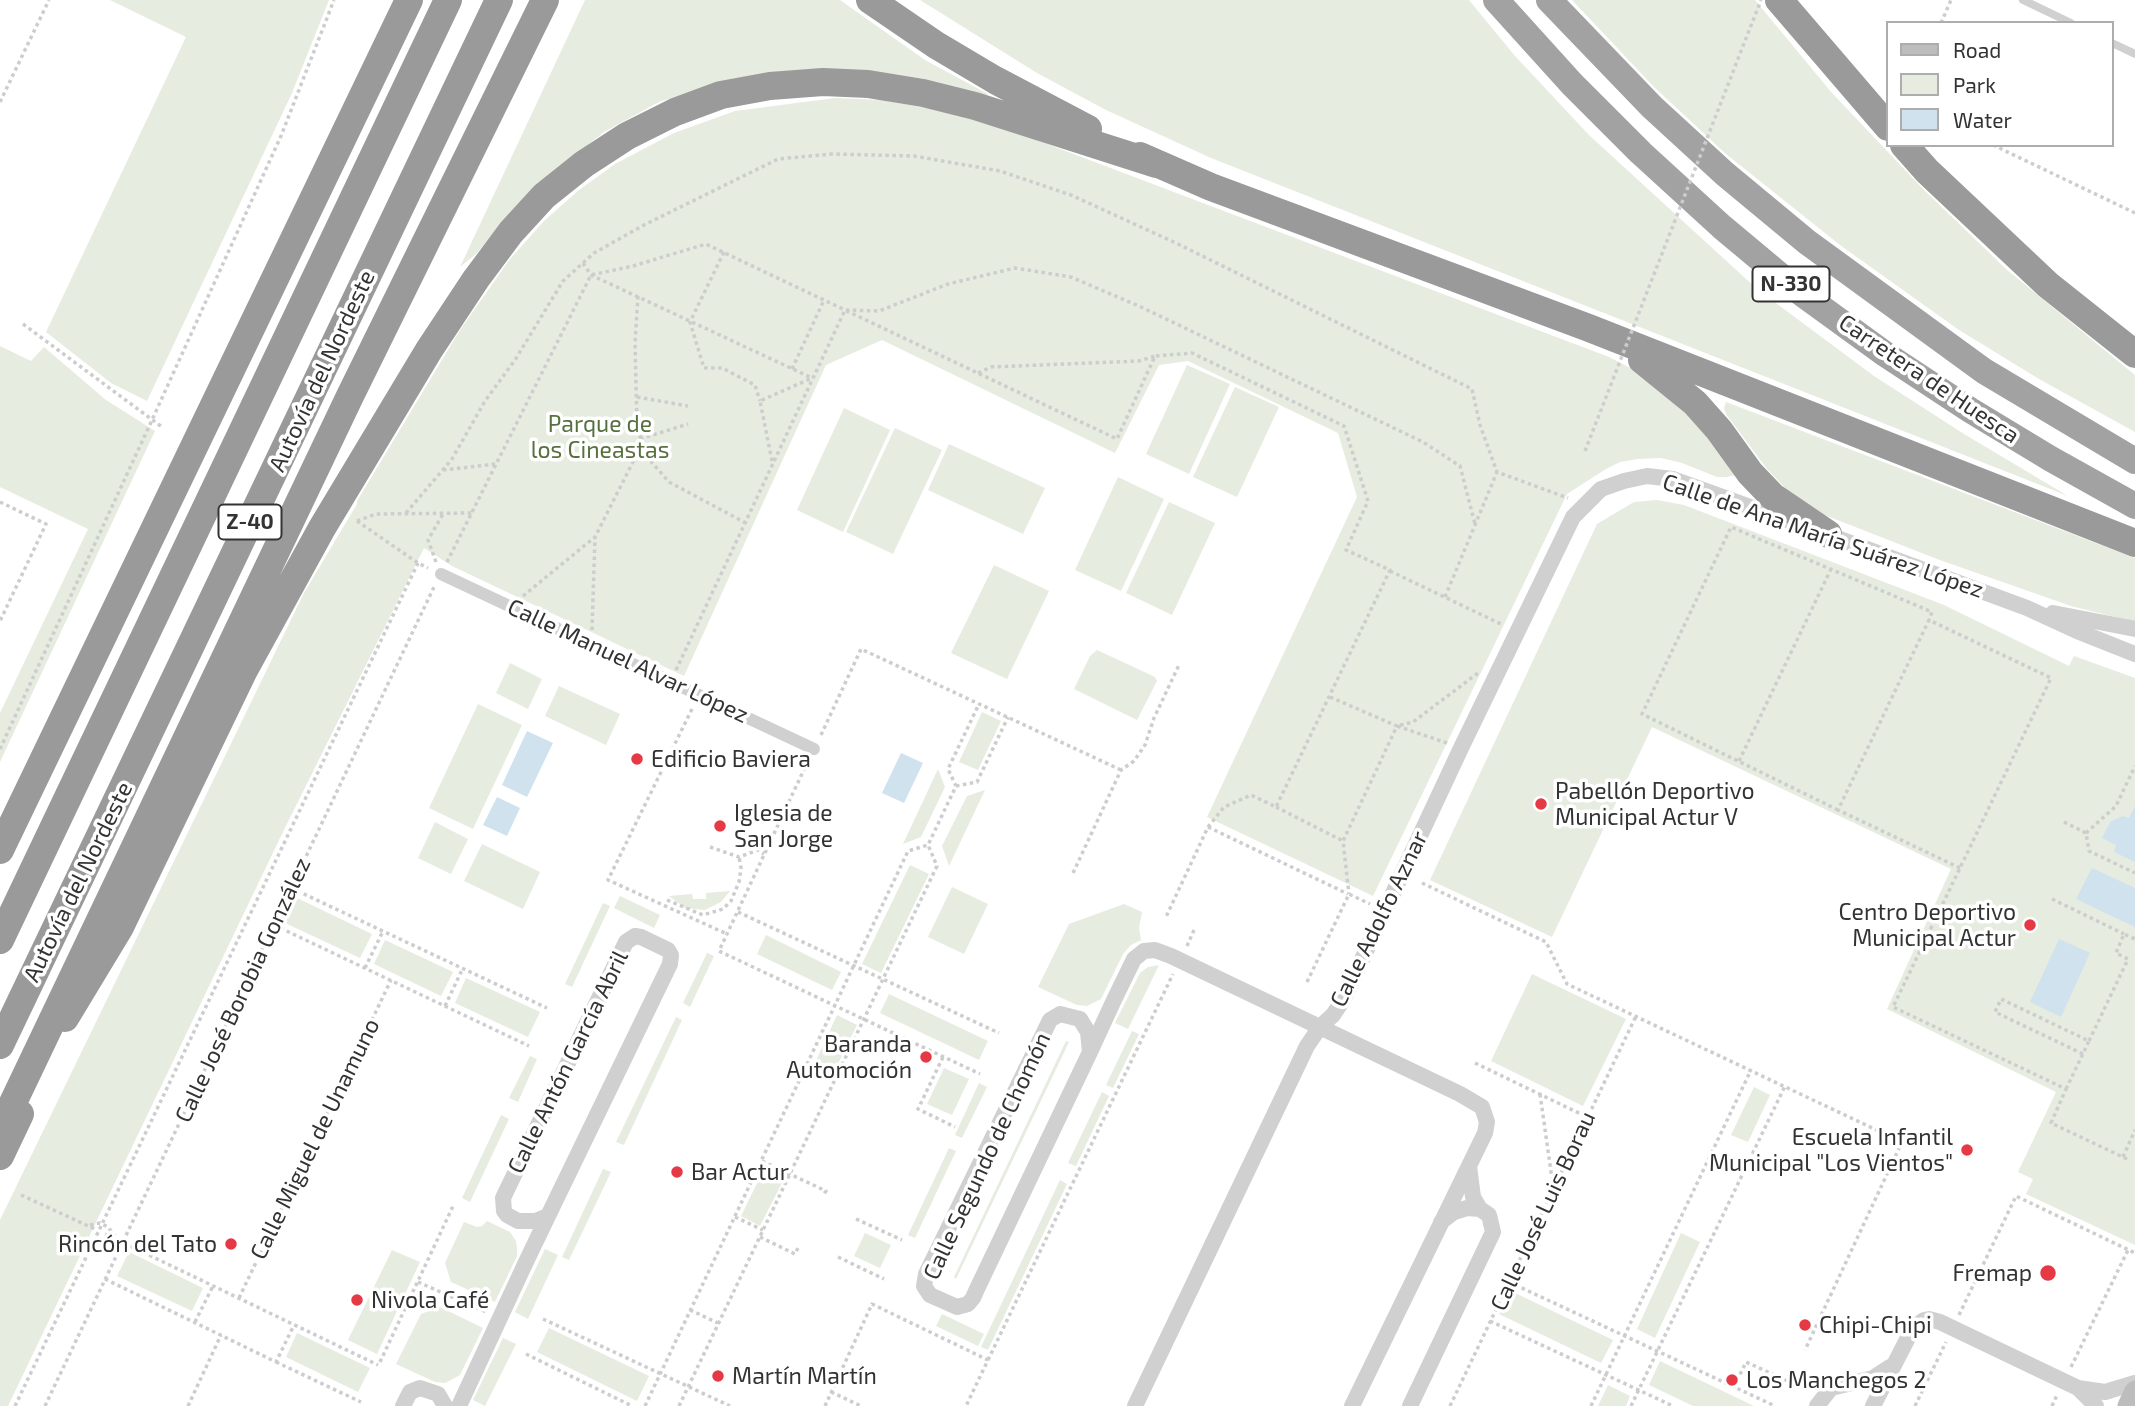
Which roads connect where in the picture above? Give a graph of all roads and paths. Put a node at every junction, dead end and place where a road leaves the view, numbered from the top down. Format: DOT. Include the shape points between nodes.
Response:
graph roads {
  1 [pos="49,0"];
  2 [pos="334,0"];
  3 [pos="398,0"];
  4 [pos="409,0"];
  5 [pos="447,0"];
  6 [pos="499,0"];
  7 [pos="545,0"];
  8 [pos="870,0"];
  9 [pos="1496,0"];
  10 [pos="1549,0"];
  11 [pos="1762,0"];
  12 [pos="1779,0"];
  13 [pos="1951,0"];
  14 [pos="2023,0"];
  15 [pos="1942,21"];
  16 [pos="2067,21"];
  17 [pos="2114,44"];
  18 [pos="2135,54"];
  19 [pos="369,84"];
  20 [pos="0,102"];
  21 [pos="1886,125"];
  22 [pos="480,134"];
  23 [pos="1906,147"];
  24 [pos="1997,147"];
  25 [pos="1156,164"];
  26 [pos="2135,213"];
  27 [pos="724,252"];
  28 [pos="583,263"];
  29 [pos="591,275"];
  30 [pos="638,296"];
  31 [pos="824,300"];
  32 [pos="845,310"];
  33 [pos="690,322"];
  34 [pos="23,324"];
  35 [pos="1589,328"];
  36 [pos="2135,354"];
  37 [pos="1155,356"];
  38 [pos="792,369"];
  39 [pos="978,373"];
  40 [pos="812,378"];
  41 [pos="637,397"];
  42 [pos="760,401"];
  43 [pos="688,405"];
  44 [pos="152,421"];
  45 [pos="688,424"];
  46 [pos="162,427"];
  47 [pos="641,442"];
  48 [pos="1585,451"];
  49 [pos="2135,461"];
  50 [pos="772,463"];
  51 [pos="496,464"];
  52 [pos="440,470"];
  53 [pos="1497,472"];
  54 [pos="1576,501"];
  55 [pos="0,502"];
  56 [pos="2135,506"];
  57 [pos="406,513"];
  58 [pos="471,513"];
  59 [pos="443,514"];
  60 [pos="745,522"];
  61 [pos="1475,524"];
  62 [pos="1828,534"];
  63 [pos="596,537"];
  64 [pos="2135,543"];
  65 [pos="418,563"];
  66 [pos="1830,569"];
  67 [pos="1390,570"];
  68 [pos="441,574"];
  69 [pos="1445,597"];
  70 [pos="510,606"];
  71 [pos="2027,608"];
  72 [pos="1929,620"];
  73 [pos="0,621"];
  74 [pos="1505,626"];
  75 [pos="2135,629"];
  76 [pos="592,644"];
  77 [pos="2135,654"];
  78 [pos="1179,665"];
  79 [pos="1485,668"];
  80 [pos="671,681"];
  81 [pos="699,695"];
  82 [pos="1330,697"];
  83 [pos="979,704"];
  84 [pos="1008,717"];
  85 [pos="1397,726"];
  86 [pos="1446,743"];
  87 [pos="814,748"];
  88 [pos="0,749"];
  89 [pos="1739,761"];
  90 [pos="2135,766"];
  91 [pos="1121,770"];
  92 [pos="2133,775"];
  93 [pos="956,786"];
  94 [pos="1276,807"];
  95 [pos="1838,810"];
  96 [pos="2064,822"];
  97 [pos="1208,827"];
  98 [pos="2086,833"];
  99 [pos="1343,841"];
  100 [pos="928,845"];
  101 [pos="710,847"];
  102 [pos="0,850"];
  103 [pos="765,854"];
  104 [pos="739,857"];
  105 [pos="1960,868"];
  106 [pos="1073,873"];
  107 [pos="2135,873"];
  108 [pos="1422,883"];
  109 [pos="291,888"];
  110 [pos="1349,894"];
  111 [pos="2052,899"];
  112 [pos="667,900"];
  113 [pos="1372,905"];
  114 [pos="737,912"];
  115 [pos="1166,917"];
  116 [pos="274,925"];
  117 [pos="1194,930"];
  118 [pos="383,931"];
  119 [pos="727,934"];
  120 [pos="2124,934"];
  121 [pos="2135,939"];
  122 [pos="0,940"];
  123 [pos="1184,951"];
  124 [pos="853,966"];
  125 [pos="366,968"];
  126 [pos="463,968"];
  127 [pos="1174,971"];
  128 [pos="391,980"];
  129 [pos="883,981"];
  130 [pos="1307,982"];
  131 [pos="1114,1000"];
  132 [pos="445,1006"];
  133 [pos="834,1006"];
  134 [pos="547,1008"];
  135 [pos="1636,1016"];
  136 [pos="65,1018"];
  137 [pos="1080,1019"];
  138 [pos="864,1020"];
  139 [pos="1320,1027"];
  140 [pos="999,1033"];
  141 [pos="2089,1041"];
  142 [pos="0,1045"];
  143 [pos="529,1046"];
  144 [pos="1090,1052"];
  145 [pos="2083,1054"];
  146 [pos="943,1057"];
  147 [pos="1475,1063"];
  148 [pos="807,1064"];
  149 [pos="1751,1070"];
  150 [pos="980,1074"];
  151 [pos="836,1078"];
  152 [pos="1784,1086"];
  153 [pos="2066,1089"];
  154 [pos="1540,1094"];
  155 [pos="1587,1117"];
  156 [pos="956,1127"];
  157 [pos="0,1130"];
  158 [pos="2135,1130"];
  159 [pos="0,1156"];
  160 [pos="2123,1157"];
  161 [pos="2129,1160"];
  162 [pos="762,1161"];
  163 [pos="1469,1164"];
  164 [pos="790,1174"];
  165 [pos="1554,1188"];
  166 [pos="21,1195"];
  167 [pos="823,1195"];
  168 [pos="454,1204"];
  169 [pos="1480,1209"];
  170 [pos="548,1216"];
  171 [pos="735,1217"];
  172 [pos="856,1219"];
  173 [pos="518,1221"];
  174 [pos="1439,1224"];
  175 [pos="103,1225"];
  176 [pos="88,1226"];
  177 [pos="97,1230"];
  178 [pos="763,1230"];
  179 [pos="105,1234"];
  180 [pos="760,1237"];
  181 [pos="117,1239"];
  182 [pos="902,1240"];
  183 [pos="123,1242"];
  184 [pos="799,1246"];
  185 [pos="2128,1250"];
  186 [pos="2135,1253"];
  187 [pos="838,1257"];
  188 [pos="525,1264"];
  189 [pos="105,1279"];
  190 [pos="884,1279"];
  191 [pos="418,1282"];
  192 [pos="1509,1282"];
  193 [pos="213,1286"];
  194 [pos="239,1298"];
  195 [pos="690,1310"];
  196 [pos="490,1314"];
  197 [pos="543,1319"];
  198 [pos="1957,1319"];
  199 [pos="1490,1321"];
  200 [pos="195,1322"];
  201 [pos="718,1324"];
  202 [pos="294,1325"];
  203 [pos="221,1335"];
  204 [pos="1625,1336"];
  205 [pos="1947,1340"];
  206 [pos="1805,1350"];
  207 [pos="1658,1351"];
  208 [pos="526,1354"];
  209 [pos="988,1360"];
  210 [pos="276,1362"];
  211 [pos="1892,1365"];
  212 [pos="2068,1372"];
  213 [pos="660,1373"];
  214 [pos="1606,1375"];
  215 [pos="471,1382"];
  216 [pos="1790,1382"];
  217 [pos="2135,1383"];
  218 [pos="689,1386"];
  219 [pos="1845,1386"];
  220 [pos="1734,1387"];
  221 [pos="2078,1388"];
  222 [pos="1639,1390"];
  223 [pos="2135,1391"];
  224 [pos="831,1392"];
  225 [pos="2058,1393"];
  226 [pos="441,1400"];
  227 [pos="360,1402"];
  228 [pos="15,1406"];
  229 [pos="45,1406"];
  230 [pos="188,1406"];
  231 [pos="403,1406"];
  232 [pos="459,1406"];
  233 [pos="632,1406"];
  234 [pos="645,1406"];
  235 [pos="679,1406"];
  236 [pos="730,1406"];
  237 [pos="825,1406"];
  238 [pos="861,1406"];
  239 [pos="966,1406"];
  240 [pos="1135,1406"];
  241 [pos="1352,1406"];
  242 [pos="1410,1406"];
  243 [pos="1450,1406"];
  244 [pos="1591,1406"];
  245 [pos="1632,1406"];
  246 [pos="1673,1406"];
  247 [pos="1775,1406"];
  248 [pos="1817,1406"];
  249 [pos="1866,1406"];
  250 [pos="1873,1406"];
  251 [pos="1915,1406"];
  252 [pos="2052,1406"];
  253 [pos="2096,1406"];
  254 [pos="2128,1406"];
  1 -- 20 [label="path"];
  2 -- 44 [label="path" via="281,136"];
  3 -- 19 [label="highway"];
  4 -- 19 [label="highway"];
  5 -- 122 [label="highway, Autovía del Nordeste / Z-40"];
  6 -- 142 [label="highway, Autovía del Nordeste / Z-40"];
  7 -- 22 [label="highway"];
  8 -- 25 [label="highway" via="995,80"];
  9 -- 56 [label="highway, Carretera de Huesca / N-330" via="1641,153 1801,293 1970,410"];
  10 -- 49 [label="highway, Carretera de Huesca / N-330" via="1652,107 1807,242 1984,371"];
  11 -- 48 [label="path, bridge"];
  12 -- 21 [label="highway"];
  13 -- 15 [label="path"];
  14 -- 16 [label="lane"];
  17 -- 18 [label="lane"];
  19 -- 102 [label="highway"];
  22 -- 136 [label="highway"];
  22 -- 157 [label="highway"];
  23 -- 36 [label="highway" via="2048,285"];
  24 -- 26 [label="path"];
  25 -- 35 [label="highway"];
  25 -- 136 [label="highway" via="949,100 868,84 823,82 722,95 627,136 584,164 544,196 511,232 429,349 244,670 120,927"];
  27 -- 29 [label="path" via="706,244"];
  27 -- 31 [label="path"];
  27 -- 33 [label="path"];
  28 -- 29 [label="path"];
  28 -- 52 [label="path" via="563,281 452,459"];
  28 -- 53 [label="path" via="644,225 778,159 832,154 914,156 1000,171 1071,195 1178,244 1472,389"];
  29 -- 30 [label="path"];
  29 -- 51 [label="path, Calle José Borobia González"];
  30 -- 33 [label="path"];
  30 -- 41 [label="path"];
  31 -- 32 [label="path"];
  31 -- 38 [label="path"];
  32 -- 39 [label="path"];
  32 -- 40 [label="path"];
  32 -- 61 [label="path" via="879,311 948,284 1015,268 1071,277 1423,442 1460,466"];
  33 -- 38 [label="path"];
  33 -- 42 [label="path" via="704,368 722,368 755,385"];
  34 -- 44 [label="path"];
  35 -- 62 [label="highway" via="1665,376 1695,403 1772,496"];
  35 -- 64 [label="highway"];
  37 -- 39 [label="path" via="1139,361 991,367"];
  37 -- 39 [label="path" via="1117,439"];
  37 -- 67 [label="path" via="1192,353 1343,426 1368,501 1346,550"];
  38 -- 40 [label="path"];
  40 -- 42 [label="path"];
  40 -- 50 [label="path"];
  41 -- 43 [label="path"];
  41 -- 47 [label="path"];
  42 -- 50 [label="path"];
  44 -- 46 [label="path"];
  44 -- 88 [label="path"];
  45 -- 47 [label="path"];
  47 -- 60 [label="path" via="647,457 669,482"];
  47 -- 63 [label="path"];
  50 -- 60 [label="path"];
  51 -- 52 [label="path"];
  51 -- 58 [label="path, Calle José Borobia González"];
  52 -- 57 [label="path"];
  53 -- 54 [label="path"];
  53 -- 61 [label="path"];
  54 -- 62 [label="street, Calle de Ana María Suárez López" via="1625,481 1647,476 1672,479"];
  54 -- 139 [label="street, Calle Adolfo Aznar" via="1343,1000"];
  55 -- 73 [label="path" via="46,524"];
  57 -- 59 [label="path"];
  57 -- 65 [label="path" via="376,514 357,521"];
  58 -- 59 [label="path"];
  58 -- 68 [label="path, Calle José Borobia González"];
  59 -- 68 [label="path" via="428,540"];
  60 -- 80 [label="path"];
  61 -- 69 [label="path"];
  62 -- 71 [label="street, Calle de Ana María Suárez López"];
  63 -- 70 [label="path"];
  63 -- 76 [label="path"];
  65 -- 68 [label="path"];
  65 -- 175 [label="path"];
  66 -- 72 [label="path" via="1932,612"];
  66 -- 89 [label="path"];
  66 -- 89 [label="path" via="1731,527 1642,714"];
  67 -- 69 [label="path"];
  67 -- 82 [label="path"];
  68 -- 70 [label="street, Calle Manuel Alvar López"];
  68 -- 109 [label="path, Calle José Borobia González"];
  69 -- 74 [label="path"];
  70 -- 76 [label="street, Calle Manuel Alvar López"];
  71 -- 75 [label="street, Calle de Ana María Suárez López"];
  71 -- 77 [label="street, Calle de Ana María Suárez López"];
  72 -- 95 [label="path"];
  72 -- 105 [label="path" via="2051,678"];
  76 -- 80 [label="street, Calle Manuel Alvar López"];
  78 -- 91 [label="path" via="1145,745"];
  79 -- 85 [label="path" via="1413,722"];
  80 -- 81 [label="street, Calle Manuel Alvar López"];
  81 -- 87 [label="street, Calle Manuel Alvar López"];
  81 -- 119 [label="path" via="608,880"];
  82 -- 85 [label="path"];
  82 -- 94 [label="path"];
  83 -- 84 [label="path"];
  83 -- 87 [label="path" via="861,649"];
  83 -- 93 [label="path" via="948,769"];
  84 -- 91 [label="path"];
  84 -- 93 [label="path" via="977,782"];
  85 -- 86 [label="path"];
  85 -- 99 [label="path"];
  87 -- 103 [label="path"];
  89 -- 95 [label="path"];
  90 -- 92 [label="path"];
  91 -- 106 [label="path"];
  92 -- 98 [label="path" via="2116,806"];
  93 -- 100 [label="path"];
  94 -- 97 [label="path" via="1251,795 1224,807"];
  94 -- 99 [label="path"];
  95 -- 105 [label="path"];
  96 -- 98 [label="path"];
  97 -- 110 [label="path"];
  97 -- 115 [label="path"];
  98 -- 107 [label="path" via="2089,851"];
  99 -- 110 [label="path"];
  100 -- 124 [label="path" via="908,851"];
  100 -- 129 [label="path" via="937,866"];
  101 -- 104 [label="path"];
  103 -- 104 [label="path" via="758,850"];
  103 -- 114 [label="path"];
  104 -- 112 [label="path" via="739,882 732,901 723,909 703,915"];
  105 -- 153 [label="path" via="1894,1007"];
  108 -- 135 [label="path" via="1546,942 1567,984"];
  109 -- 116 [label="path, Calle José Borobia González"];
  109 -- 118 [label="path"];
  110 -- 113 [label="path, Calle Adolfo Aznar"];
  110 -- 130 [label="path, Calle Adolfo Aznar"];
  111 -- 120 [label="path"];
  114 -- 119 [label="path"];
  114 -- 124 [label="path"];
  116 -- 125 [label="path"];
  116 -- 183 [label="path, Calle José Borobia González"];
  117 -- 123 [label="path"];
  118 -- 125 [label="path"];
  118 -- 126 [label="path"];
  119 -- 133 [label="path" via="719,951"];
  120 -- 121 [label="path"];
  120 -- 141 [label="path" via="2116,953 2128,959"];
  124 -- 129 [label="path"];
  124 -- 133 [label="path"];
  125 -- 128 [label="path"];
  126 -- 132 [label="path"];
  126 -- 134 [label="path"];
  127 -- 209 [label="path"];
  128 -- 132 [label="path"];
  128 -- 194 [label="path, Calle Miguel de Unamuno"];
  129 -- 138 [label="path"];
  129 -- 140 [label="path"];
  131 -- 137 [label="street, Calle Segundo de Chomón"];
  131 -- 139 [label="street, Calle Segundo de Chomón" via="1134,959 1155,950"];
  131 -- 144 [label="street, Calle Segundo de Chomón"];
  132 -- 143 [label="path"];
  133 -- 138 [label="path"];
  133 -- 148 [label="path"];
  135 -- 149 [label="path"];
  135 -- 155 [label="path, Calle José Luis Borau"];
  136 -- 159 [label="highway"];
  137 -- 144 [label="street, Calle Segundo de Chomón" via="1088,1032"];
  137 -- 144 [label="street, Calle Segundo de Chomón" via="1060,1014 1047,1026 926,1274 924,1286 930,1295 957,1307 973,1298"];
  138 -- 146 [label="path"];
  138 -- 151 [label="path"];
  139 -- 163 [label="street" via="1482,1107 1485,1133"];
  139 -- 240 [label="street, Calle Adolfo Aznar"];
  141 -- 145 [label="path"];
  141 -- 145 [label="path" via="2001,999 1995,1012"];
  145 -- 153 [label="path"];
  146 -- 150 [label="path"];
  146 -- 156 [label="path" via="918,1109"];
  147 -- 154 [label="path"];
  148 -- 151 [label="path"];
  148 -- 162 [label="path"];
  149 -- 152 [label="path"];
  149 -- 204 [label="path"];
  151 -- 164 [label="path"];
  152 -- 206 [label="path" via="1902,1142"];
  152 -- 207 [label="path"];
  153 -- 160 [label="path" via="2051,1123"];
  154 -- 155 [label="path"];
  154 -- 165 [label="path"];
  155 -- 165 [label="path, Calle José Luis Borau"];
  158 -- 160 [label="path"];
  160 -- 161 [label="path"];
  162 -- 164 [label="path"];
  162 -- 171 [label="path"];
  163 -- 169 [label="street, Calle José Luis Borau" via="1470,1183"];
  163 -- 174 [label="street"];
  164 -- 167 [label="path" via="826,1191"];
  164 -- 178 [label="path"];
  165 -- 192 [label="path, Calle José Luis Borau"];
  166 -- 176 [label="path"];
  168 -- 191 [label="path"];
  169 -- 174 [label="street" via="1454,1212"];
  169 -- 242 [label="street, Calle José Luis Borau" via="1489,1215 1493,1232"];
  170 -- 173 [label="street"];
  170 -- 173 [label="street, Calle Antón García Abril" via="671,959 668,950 641,937 626,942 506,1191 504,1212"];
  170 -- 188 [label="street, Calle Antón García Abril"];
  171 -- 178 [label="path"];
  171 -- 195 [label="path"];
  172 -- 182 [label="path"];
  173 -- 188 [label="street, Calle Antón García Abril" via="525,1242"];
  174 -- 241 [label="street"];
  175 -- 176 [label="path"];
  175 -- 181 [label="path"];
  175 -- 228 [label="path"];
  176 -- 177 [label="path"];
  178 -- 180 [label="path"];
  179 -- 181 [label="path"];
  180 -- 184 [label="path" via="795,1255"];
  180 -- 201 [label="path"];
  181 -- 183 [label="path"];
  183 -- 189 [label="path, Calle José Borobia González"];
  183 -- 193 [label="path"];
  185 -- 186 [label="path"];
  185 -- 198 [label="path" via="2016,1196"];
  185 -- 212 [label="path"];
  187 -- 190 [label="path"];
  188 -- 215 [label="street, Calle Antón García Abril"];
  189 -- 200 [label="path"];
  189 -- 229 [label="path, Calle José Borobia González"];
  191 -- 196 [label="path"];
  191 -- 202 [label="path" via="379,1364"];
  192 -- 199 [label="path, Calle José Luis Borau"];
  192 -- 204 [label="path"];
  193 -- 194 [label="path"];
  193 -- 200 [label="path"];
  194 -- 202 [label="path"];
  195 -- 201 [label="path"];
  195 -- 213 [label="path"];
  197 -- 213 [label="path"];
  199 -- 214 [label="path"];
  199 -- 243 [label="path, Calle José Luis Borau"];
  200 -- 203 [label="path"];
  201 -- 218 [label="path"];
  202 -- 210 [label="path"];
  203 -- 210 [label="path"];
  203 -- 230 [label="path"];
  204 -- 207 [label="path"];
  204 -- 214 [label="path"];
  205 -- 251 [label="path"];
  207 -- 220 [label="path"];
  207 -- 222 [label="path"];
  208 -- 233 [label="path"];
  209 -- 224 [label="path" via="872,1304"];
  209 -- 239 [label="path"];
  210 -- 227 [label="path"];
  211 -- 219 [label="street" via="1873,1378"];
  211 -- 221 [label="street" via="1913,1328 1929,1319"];
  211 -- 250 [label="street"];
  213 -- 218 [label="path"];
  213 -- 234 [label="path"];
  214 -- 222 [label="path"];
  214 -- 244 [label="path"];
  215 -- 226 [label="street"];
  215 -- 232 [label="street, Calle Antón García Abril"];
  216 -- 220 [label="path" via="1746,1362"];
  217 -- 221 [label="street" via="2105,1392"];
  218 -- 235 [label="path"];
  218 -- 236 [label="path"];
  219 -- 248 [label="street" via="1830,1388"];
  219 -- 249 [label="street" via="1859,1392"];
  220 -- 247 [label="path"];
  221 -- 253 [label="street"];
  222 -- 245 [label="path"];
  222 -- 246 [label="path"];
  223 -- 254 [label="main road"];
  224 -- 237 [label="path"];
  224 -- 238 [label="path"];
  225 -- 252 [label="path"];
  226 -- 231 [label="street" via="425,1389 414,1390"];
}
